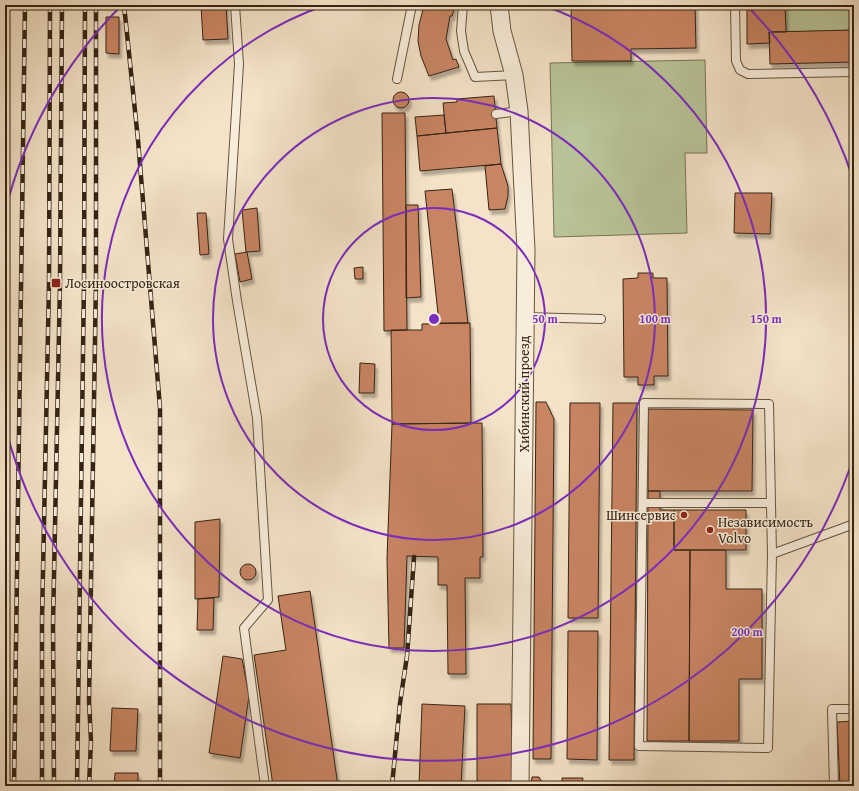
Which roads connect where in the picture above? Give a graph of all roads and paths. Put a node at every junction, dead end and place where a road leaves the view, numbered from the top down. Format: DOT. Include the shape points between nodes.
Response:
graph roads {
  1 [pos="235,5"];
  2 [pos="412,5"];
  3 [pos="463,5"];
  4 [pos="499,5"];
  5 [pos="735,5"];
  6 [pos="854,72"];
  7 [pos="514,75"];
  8 [pos="398,79"];
  9 [pos="519,111"];
  10 [pos="496,114"];
  11 [pos="524,317"];
  12 [pos="602,319"];
  13 [pos="643,503"];
  14 [pos="771,503"];
  15 [pos="854,524"];
  16 [pos="772,554"];
  17 [pos="854,709"];
  18 [pos="265,786"];
  19 [pos="520,786"];
  20 [pos="834,786"];
  1 -- 18 [label="lane" via="239,64 228,239 257,418 268,600 244,628"];
  2 -- 8 [label="lane"];
  3 -- 7 [label="lane" via="461,32 464,51 475,77"];
  4 -- 7 [label="street, Хибинский проезд" via="502,31"];
  5 -- 6 [label="lane" via="736,61 740,70 748,74"];
  7 -- 9 [label="street, Хибинский проезд"];
  9 -- 10 [label="lane"];
  9 -- 11 [label="street, Хибинский проезд" via="526,250"];
  11 -- 12 [label="lane"];
  11 -- 19 [label="street, Хибинский проезд"];
  13 -- 14 [label="lane"];
  13 -- 14 [label="lane" via="644,403 769,404"];
  13 -- 16 [label="lane" via="639,746 768,748"];
  14 -- 16 [label="lane"];
  15 -- 16 [label="lane"];
  17 -- 20 [label="lane" via="832,709"];
}
